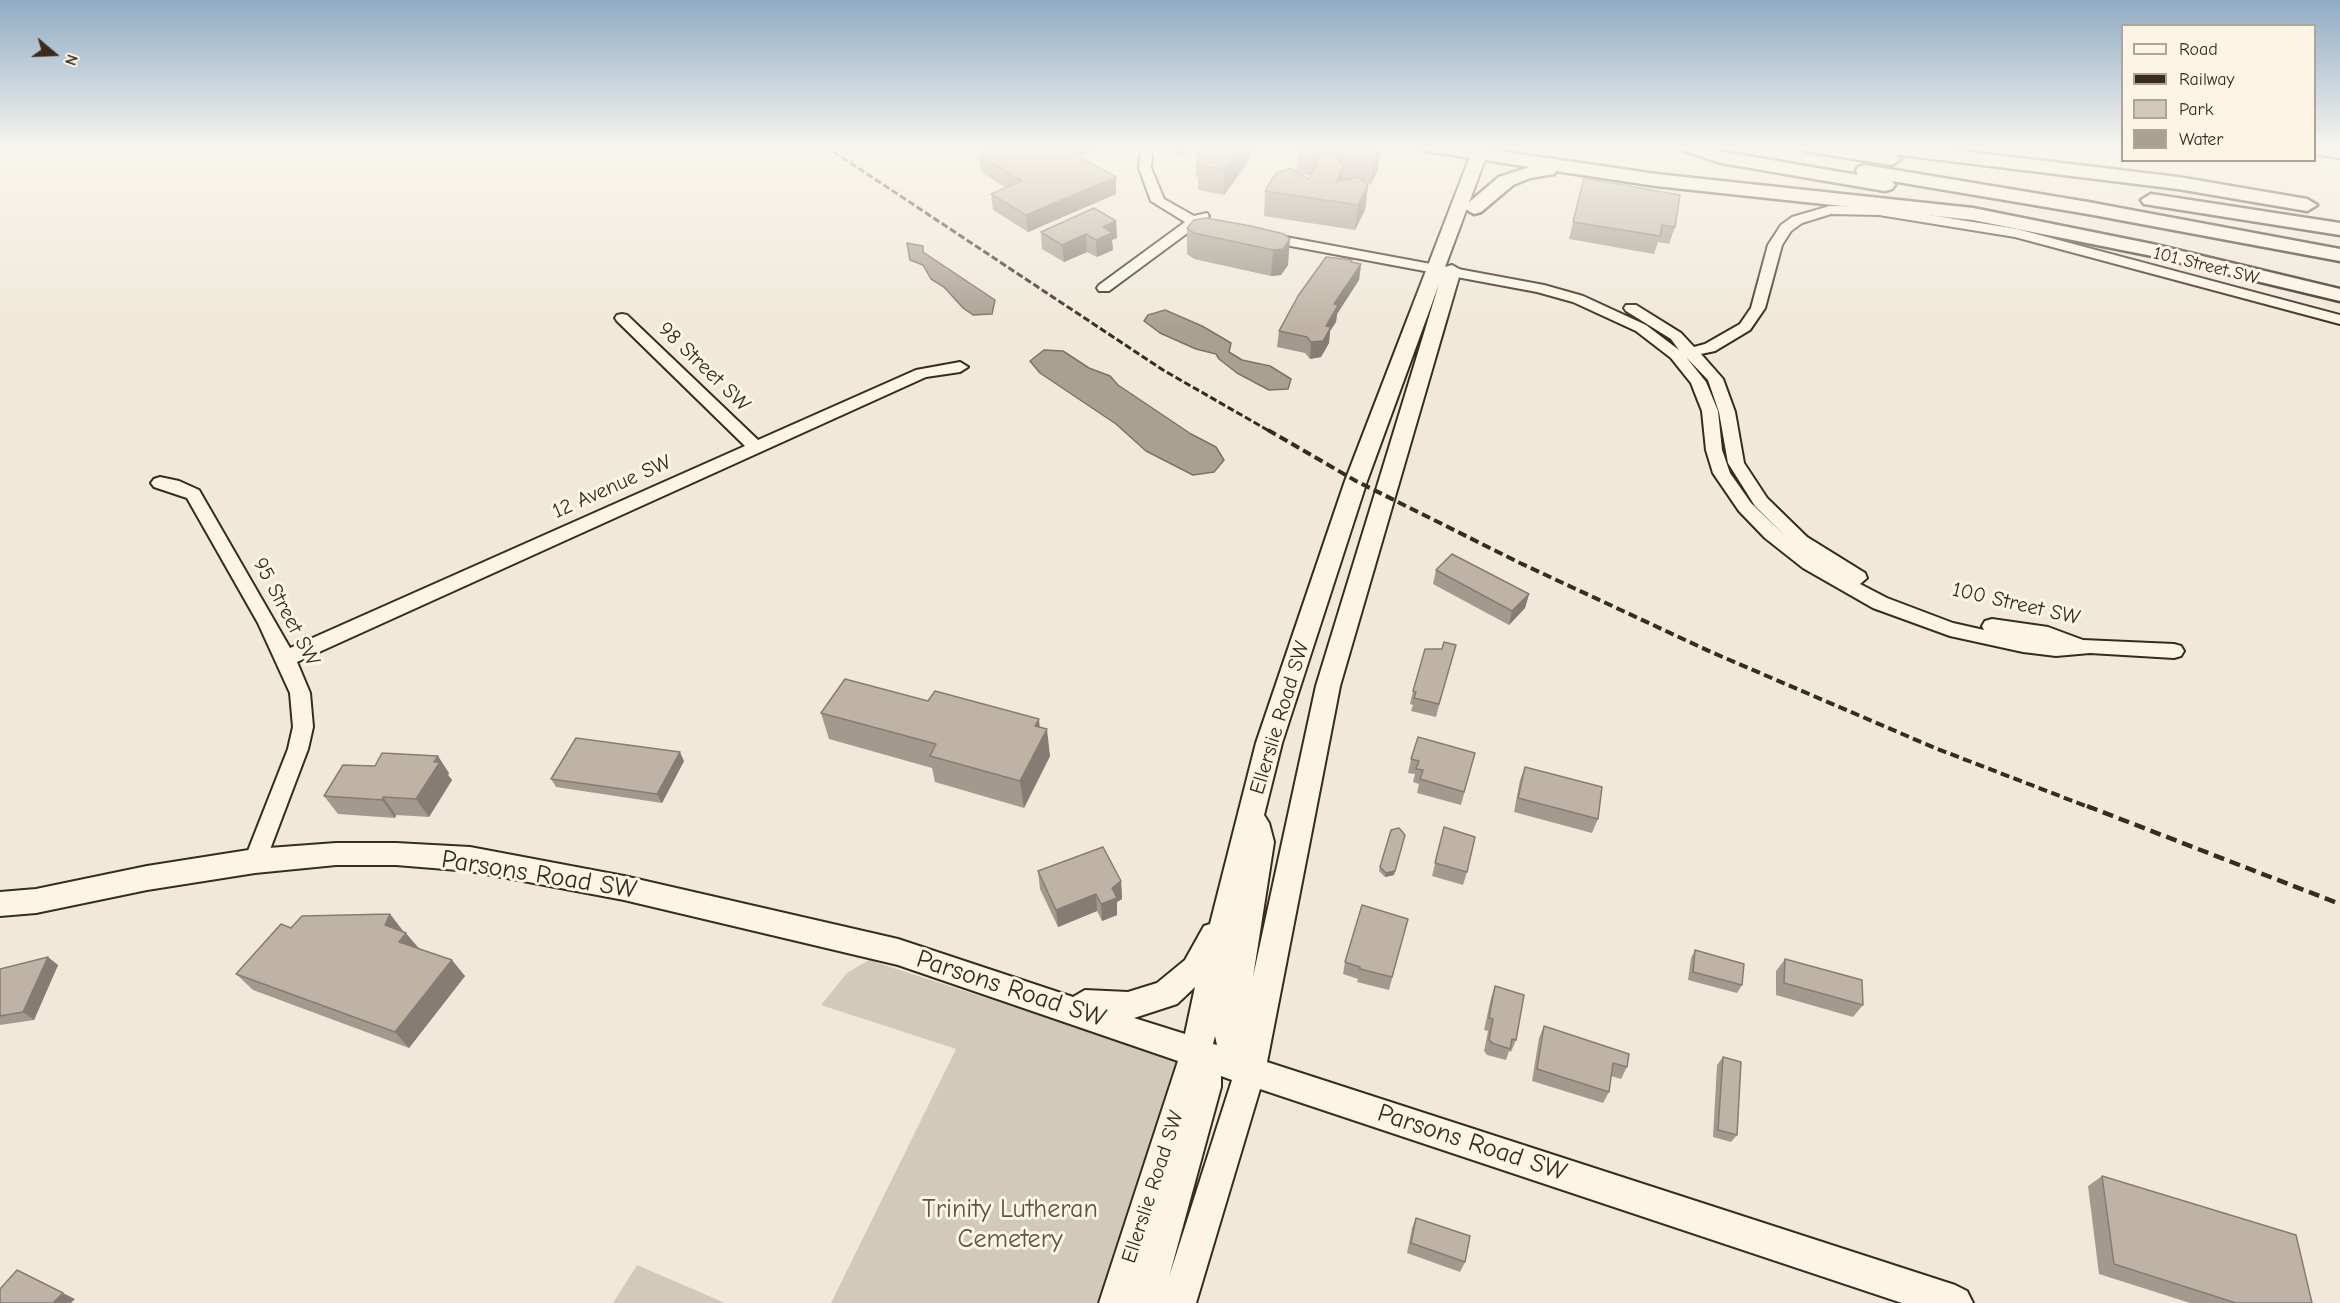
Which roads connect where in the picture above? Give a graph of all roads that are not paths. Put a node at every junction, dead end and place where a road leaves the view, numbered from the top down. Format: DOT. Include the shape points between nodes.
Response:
graph roads {
  1 [pos="1171,207"];
  2 [pos="1466,207"];
  3 [pos="1914,207"];
  4 [pos="1992,207"];
  5 [pos="2081,207"];
  6 [pos="2197,207"];
  7 [pos="2314,207"];
  8 [pos="1474,208"];
  9 [pos="2340,212"];
  10 [pos="1199,219"];
  11 [pos="1229,227"];
  12 [pos="2340,229"];
  13 [pos="2340,255"];
  14 [pos="1444,264"];
  15 [pos="1104,288"];
  16 [pos="2340,288"];
  17 [pos="2340,295"];
  18 [pos="622,318"];
  19 [pos="2340,320"];
  20 [pos="1685,354"];
  21 [pos="960,367"];
  22 [pos="756,447"];
  23 [pos="160,483"];
  24 [pos="2174,651"];
  25 [pos="286,658"];
  26 [pos="1253,806"];
  27 [pos="255,861"];
  28 [pos="36,901"];
  29 [pos="1229,901"];
  30 [pos="0,904"];
  31 [pos="0,915"];
  32 [pos="1038,999"];
  33 [pos="1196,1052"];
  34 [pos="1250,1071"];
  35 [pos="1116,1303"];
  36 [pos="1144,1303"];
  37 [pos="1178,1303"];
  38 [pos="1955,1303"];
  1 -- 10 [label="street"];
  2 -- 14 [label="main road, Ellerslie Road SW"];
  3 -- 17 [label="highway" via="1994,217"];
  4 -- 16 [label="highway"];
  5 -- 13 [label="highway"];
  6 -- 12 [label="highway"];
  7 -- 9 [label="highway"];
  8 -- 14 [label="main road, Ellerslie Road SW"];
  10 -- 11 [label="street"];
  10 -- 15 [label="street"];
  14 -- 14 [label="street" via="1251,231 1332,249"];
  14 -- 20 [label="street, 100 Street SW" via="1578,299 1623,318"];
  14 -- 26 [label="main road, Ellerslie Road SW" via="1356,481 1269,743"];
  14 -- 34 [label="main road, Ellerslie Road SW" via="1407,428 1328,686"];
  18 -- 22 [label="street, 98 Street SW"];
  19 -- 20 [label="street, 101 Street SW" via="2023,234 1851,210 1812,214 1786,228 1775,245 1753,319 1727,340"];
  20 -- 24 [label="street, 100 Street SW" via="1710,372 1720,390 1732,450 1743,477 1774,517 1801,541 1872,585 1973,622 2048,634 2090,646"];
  21 -- 22 [label="street, 12 Avenue SW" via="922,373"];
  22 -- 25 [label="street, 12 Avenue SW"];
  23 -- 25 [label="street, 95 Street SW" via="193,494"];
  25 -- 27 [label="street, 95 Street SW" via="300,693 303,727"];
  26 -- 29 [label="main road, Ellerslie Road SW"];
  26 -- 34 [label="main road" via="1260,842 1228,1032 1235,1053"];
  27 -- 28 [label="main road, Parsons Road SW"];
  27 -- 32 [label="main road, Parsons Road SW" via="365,854 470,859 525,868 874,945"];
  28 -- 30 [label="main road, Parsons Road SW"];
  28 -- 31 [label="main road, Parsons Road SW"];
  29 -- 32 [label="main road" via="1195,969 1166,994 1128,1006 1106,1007"];
  29 -- 33 [label="main road, Ellerslie Road SW"];
  32 -- 33 [label="main road, Parsons Road SW"];
  33 -- 34 [label="main road, Parsons Road SW"];
  33 -- 35 [label="main road, Ellerslie Road SW"];
  33 -- 36 [label="main road" via="1205,1069 1205,1087"];
  34 -- 37 [label="main road, Ellerslie Road SW"];
  34 -- 38 [label="main road, Parsons Road SW"];
}
